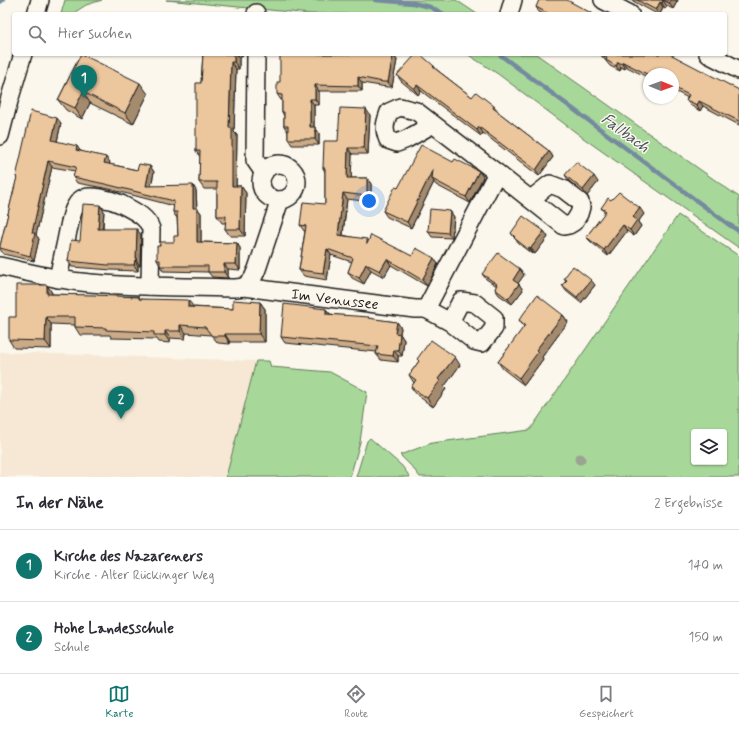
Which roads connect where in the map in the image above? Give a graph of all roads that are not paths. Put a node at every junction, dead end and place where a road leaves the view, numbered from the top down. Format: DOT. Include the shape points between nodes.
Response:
graph roads {
  1 [pos="40,0"];
  2 [pos="514,0"];
  3 [pos="603,0"];
  4 [pos="37,12"];
  5 [pos="510,12"];
  6 [pos="626,12"];
  7 [pos="22,56"];
  8 [pos="256,56"];
  9 [pos="712,56"];
  10 [pos="739,70"];
  11 [pos="433,124"];
  12 [pos="0,136"];
  13 [pos="264,173"];
  14 [pos="497,173"];
  15 [pos="531,199"];
  16 [pos="280,200"];
  17 [pos="0,266"];
  18 [pos="58,279"];
  19 [pos="150,286"];
  20 [pos="244,287"];
  21 [pos="426,309"];
  22 [pos="450,322"];
  1 -- 4 [label="street"];
  2 -- 5 [label="street"];
  3 -- 6 [label="street"];
  7 -- 12 [label="street"];
  8 -- 13 [label="street" via="255,160"];
  9 -- 10 [label="street"];
  11 -- 14 [label="street"];
  13 -- 16 [label="street" via="264,191 267,195"];
  13 -- 16 [label="street" via="274,164 282,164 292,169 296,178 295,188 292,195"];
  14 -- 15 [label="street"];
  14 -- 21 [label="street"];
  16 -- 20 [label="street" via="257,269 252,280"];
  17 -- 18 [label="street, Im Venussee"];
  18 -- 19 [label="street, Im Venussee"];
  18 -- 19 [label="street" via="75,207 81,199 88,196 118,203 147,220 151,229"];
  19 -- 20 [label="street, Im Venussee"];
  20 -- 21 [label="street, Im Venussee"];
  21 -- 22 [label="street, Im Venussee"];
}
